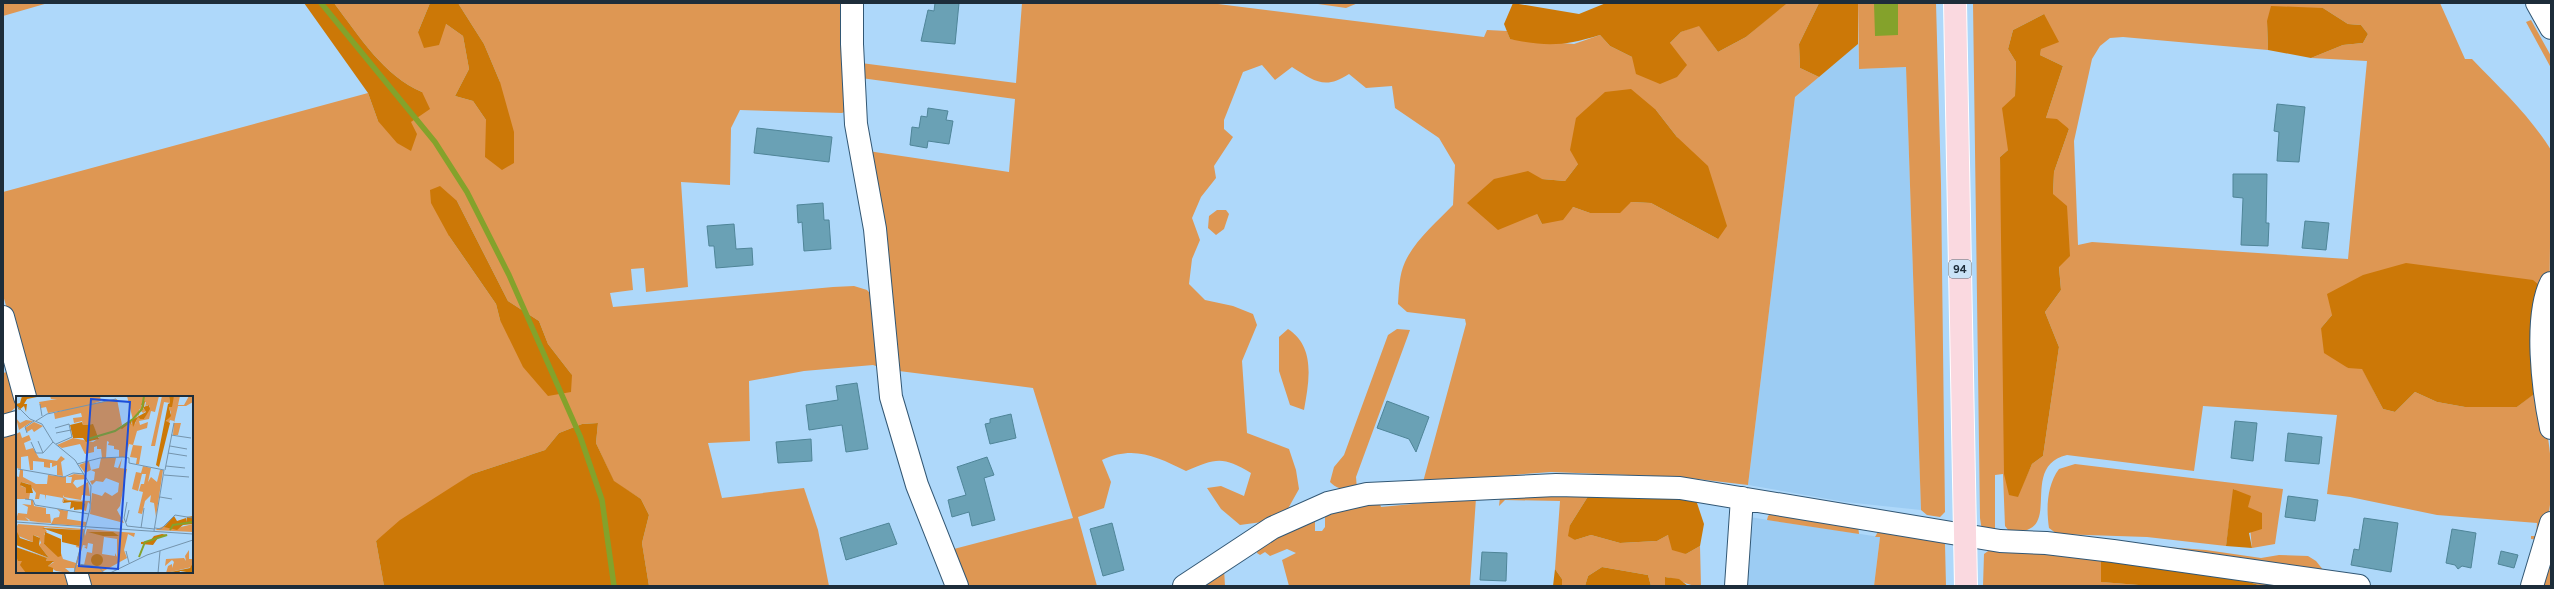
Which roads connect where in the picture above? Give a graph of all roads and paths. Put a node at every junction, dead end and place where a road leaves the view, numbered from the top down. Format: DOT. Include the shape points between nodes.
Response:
graph roads {
  1 [pos="852,3"];
  2 [pos="1956,3"];
  3 [pos="2537,3"];
  4 [pos="2551,28"];
  5 [pos="2551,283"];
  6 [pos="3,317"];
  7 [pos="25,396"];
  8 [pos="2548,398"];
  9 [pos="16,422"];
  10 [pos="3,426"];
  11 [pos="2551,428"];
  12 [pos="1742,498"];
  13 [pos="2551,523"];
  14 [pos="1966,535"];
  15 [pos="76,573"];
  16 [pos="80,586"];
  17 [pos="957,586"];
  18 [pos="1184,586"];
  19 [pos="1736,586"];
  20 [pos="1966,586"];
  21 [pos="2359,586"];
  22 [pos="2532,586"];
  1 -- 17 [label="street" via="856,124 875,229 891,397 918,485"];
  2 -- 14 [label="main road, 94"];
  3 -- 4 [label="street"];
  5 -- 8 [label="street" via="2542,317"];
  6 -- 7 [label="street"];
  8 -- 11 [label="street"];
  9 -- 10 [label="street"];
  12 -- 14 [label="street"];
  12 -- 18 [label="street" via="1680,488 1556,486 1367,494 1328,503 1272,528"];
  12 -- 19 [label="street"];
  13 -- 22 [label="street"];
  14 -- 20 [label="main road, 94"];
  14 -- 21 [label="street" via="2000,541 2046,543 2113,551"];
  15 -- 16 [label="street"];
}
